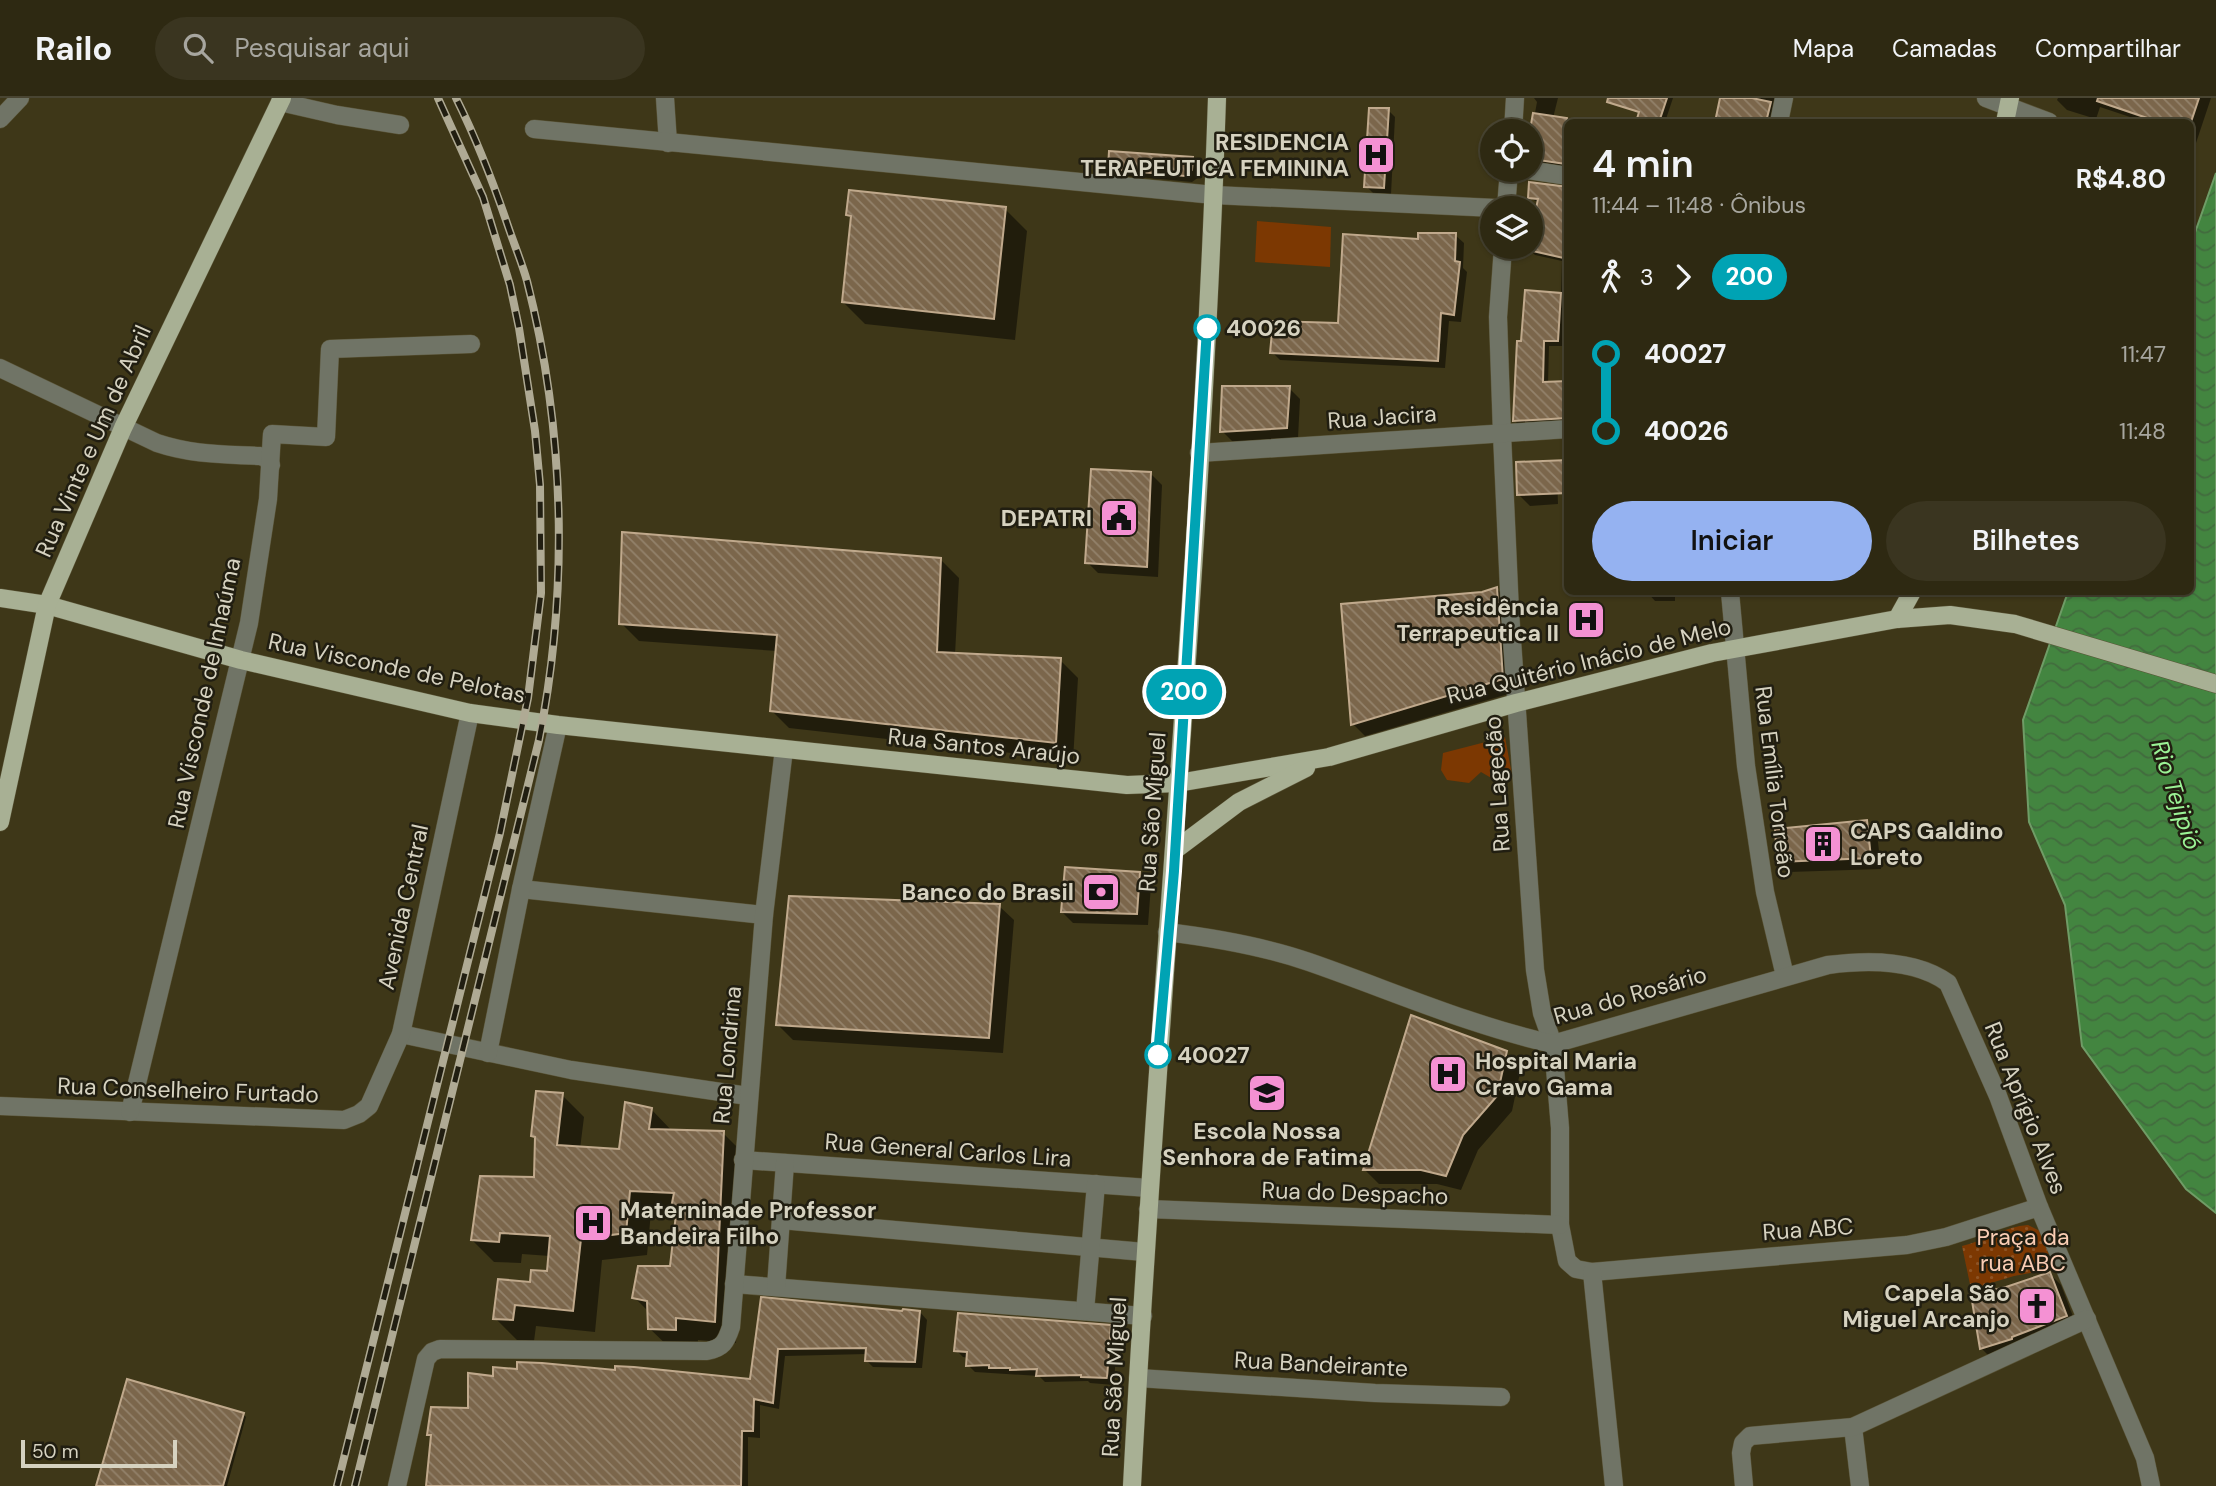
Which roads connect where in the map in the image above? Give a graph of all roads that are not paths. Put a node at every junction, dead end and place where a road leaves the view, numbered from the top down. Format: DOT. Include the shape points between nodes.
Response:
graph roads {
  1 [pos="20,98"];
  2 [pos="665,98"];
  3 [pos="1217,98"];
  4 [pos="1784,98"];
  5 [pos="1986,98"];
  6 [pos="281,100"];
  7 [pos="2008,109"];
  8 [pos="0,119"];
  9 [pos="1780,119"];
  10 [pos="2040,119"];
  11 [pos="400,125"];
  12 [pos="534,129"];
  13 [pos="668,143"];
  14 [pos="1543,172"];
  15 [pos="1564,175"];
  16 [pos="1214,195"];
  17 [pos="1480,207"];
  18 [pos="1502,259"];
  19 [pos="471,344"];
  20 [pos="0,368"];
  21 [pos="123,428"];
  22 [pos="1564,429"];
  23 [pos="1502,434"];
  24 [pos="1199,453"];
  25 [pos="271,466"];
  26 [pos="1730,595"];
  27 [pos="1910,595"];
  28 [pos="0,598"];
  29 [pos="47,605"];
  30 [pos="1898,619"];
  31 [pos="1734,648"];
  32 [pos="241,660"];
  33 [pos="2216,684"];
  34 [pos="1516,703"];
  35 [pos="470,713"];
  36 [pos="558,725"];
  37 [pos="784,750"];
  38 [pos="1329,758"];
  39 [pos="1178,783"];
  40 [pos="0,818"];
  41 [pos="1175,850"];
  42 [pos="521,889"];
  43 [pos="764,915"];
  44 [pos="1167,932"];
  45 [pos="1784,976"];
  46 [pos="1948,982"];
  47 [pos="401,1034"];
  48 [pos="1553,1044"];
  49 [pos="488,1052"];
  50 [pos="748,1096"];
  51 [pos="369,1106"];
  52 [pos="0,1107"];
  53 [pos="130,1112"];
  54 [pos="743,1160"];
  55 [pos="785,1163"];
  56 [pos="1096,1185"];
  57 [pos="1149,1188"];
  58 [pos="2039,1207"];
  59 [pos="1148,1209"];
  60 [pos="781,1220"];
  61 [pos="1560,1225"];
  62 [pos="1091,1248"];
  63 [pos="1144,1252"];
  64 [pos="1584,1270"];
  65 [pos="734,1284"];
  66 [pos="776,1287"];
  67 [pos="1085,1311"];
  68 [pos="1143,1316"];
  69 [pos="2087,1319"];
  70 [pos="1138,1378"];
  71 [pos="1501,1397"];
  72 [pos="1853,1427"];
  73 [pos="397,1486"];
  74 [pos="1132,1486"];
  75 [pos="1614,1486"];
  76 [pos="1744,1486"];
  77 [pos="1860,1486"];
  78 [pos="2151,1486"];
  1 -- 8 [label="street"];
  2 -- 13 [label="street"];
  3 -- 16 [label="main road, Rua São Miguel"];
  4 -- 9 [label="street"];
  5 -- 7 [label="street"];
  6 -- 11 [label="street"];
  6 -- 21 [label="main road, Rua Vinte e Um de Abril"];
  7 -- 10 [label="street"];
  12 -- 13 [label="street"];
  13 -- 16 [label="street"];
  14 -- 15 [label="street"];
  16 -- 17 [label="street"];
  16 -- 24 [label="main road, Rua São Miguel"];
  18 -- 23 [label="street, Rua Lagedão" via="1498,317"];
  19 -- 25 [label="street, Rua Visconde de Inhaúma" via="330,349 326,437 272,434"];
  20 -- 21 [label="street"];
  21 -- 25 [label="street" via="177,450 260,456"];
  21 -- 29 [label="main road, Rua Vinte e Um de Abril"];
  22 -- 23 [label="street, Rua Jacira"];
  23 -- 24 [label="street, Rua Jacira"];
  23 -- 34 [label="street, Rua Lagedão"];
  24 -- 39 [label="main road, Rua São Miguel"];
  25 -- 32 [label="street, Rua Visconde de Inhaúma"];
  26 -- 31 [label="street, Rua Emília Torreão"];
  27 -- 30 [label="main road"];
  28 -- 29 [label="main road, Rua Visconde de Pelotas"];
  29 -- 32 [label="main road, Rua Visconde de Pelotas"];
  29 -- 40 [label="main road, Rua Vinte e Um de Abril"];
  30 -- 31 [label="main road, Rua Quitério Inácio de Melo"];
  30 -- 33 [label="main road, Rua Quitério Inácio de Melo" via="1950,615 2015,624"];
  31 -- 34 [label="main road, Rua Quitério Inácio de Melo"];
  31 -- 45 [label="street, Rua Emília Torreão" via="1765,892"];
  32 -- 35 [label="main road, Rua Visconde de Pelotas"];
  32 -- 53 [label="street, Rua Visconde de Inhaúma"];
  34 -- 38 [label="main road, Rua Quitério Inácio de Melo"];
  34 -- 48 [label="street, Rua Lagedão" via="1535,970"];
  35 -- 36 [label="main road, Rua Visconde de Pelotas"];
  35 -- 47 [label="street, Avenida Central"];
  36 -- 37 [label="main road, Rua Visconde de Pelotas"];
  36 -- 42 [label="street"];
  37 -- 39 [label="main road, Rua Santos Araújo" via="1127,785"];
  37 -- 43 [label="street, Rua Londrina"];
  38 -- 39 [label="main road, Rua Quitério Inácio de Melo"];
  38 -- 41 [label="main road" via="1239,802"];
  39 -- 41 [label="main road, Rua São Miguel"];
  41 -- 44 [label="main road, Rua São Miguel"];
  42 -- 43 [label="street"];
  42 -- 49 [label="street"];
  43 -- 50 [label="street, Rua Londrina"];
  44 -- 48 [label="street, Rua do Rosário" via="1233,941 1307,961 1450,1015"];
  44 -- 57 [label="main road, Rua São Miguel"];
  45 -- 46 [label="street, Rua do Rosário" via="1872,961 1923,970"];
  45 -- 48 [label="street, Rua do Rosário"];
  46 -- 58 [label="street, Rua Aprígio Alves" via="1998,1096"];
  47 -- 49 [label="street"];
  47 -- 51 [label="street, Avenida Central"];
  48 -- 61 [label="street, Rua Lagedão" via="1560,1128"];
  49 -- 50 [label="street" via="571,1070"];
  50 -- 54 [label="street, Rua Londrina"];
  51 -- 53 [label="street, Rua Conselheiro Furtado" via="344,1121"];
  52 -- 53 [label="street, Rua Conselheiro Furtado"];
  54 -- 55 [label="street, Rua General Carlos Lira"];
  54 -- 65 [label="street, Rua Londrina"];
  55 -- 56 [label="street, Rua General Carlos Lira"];
  55 -- 60 [label="street"];
  56 -- 57 [label="street, Rua General Carlos Lira"];
  56 -- 62 [label="street"];
  57 -- 59 [label="main road, Rua São Miguel"];
  58 -- 64 [label="street, Rua ABC" via="1907,1245"];
  58 -- 69 [label="street, Rua Aprígio Alves"];
  59 -- 61 [label="street, Rua do Despacho"];
  59 -- 63 [label="main road, Rua São Miguel"];
  60 -- 62 [label="street"];
  60 -- 66 [label="street"];
  61 -- 64 [label="street, Rua Lagedão" via="1567,1261"];
  62 -- 63 [label="street"];
  62 -- 67 [label="street"];
  63 -- 68 [label="main road, Rua São Miguel"];
  64 -- 75 [label="street, Rua Lagedão"];
  65 -- 66 [label="street"];
  65 -- 73 [label="street, Rua Londrina" via="727,1341 707,1352 432,1352 426,1359"];
  66 -- 67 [label="street"];
  67 -- 68 [label="street"];
  68 -- 70 [label="main road, Rua São Miguel"];
  69 -- 72 [label="street"];
  69 -- 78 [label="street, Rua Aprígio Alves" via="2145,1458"];
  70 -- 71 [label="street, Rua Bandeirante"];
  70 -- 74 [label="main road, Rua São Miguel"];
  72 -- 76 [label="street" via="1750,1436 1742,1443"];
  72 -- 77 [label="street"];
}
